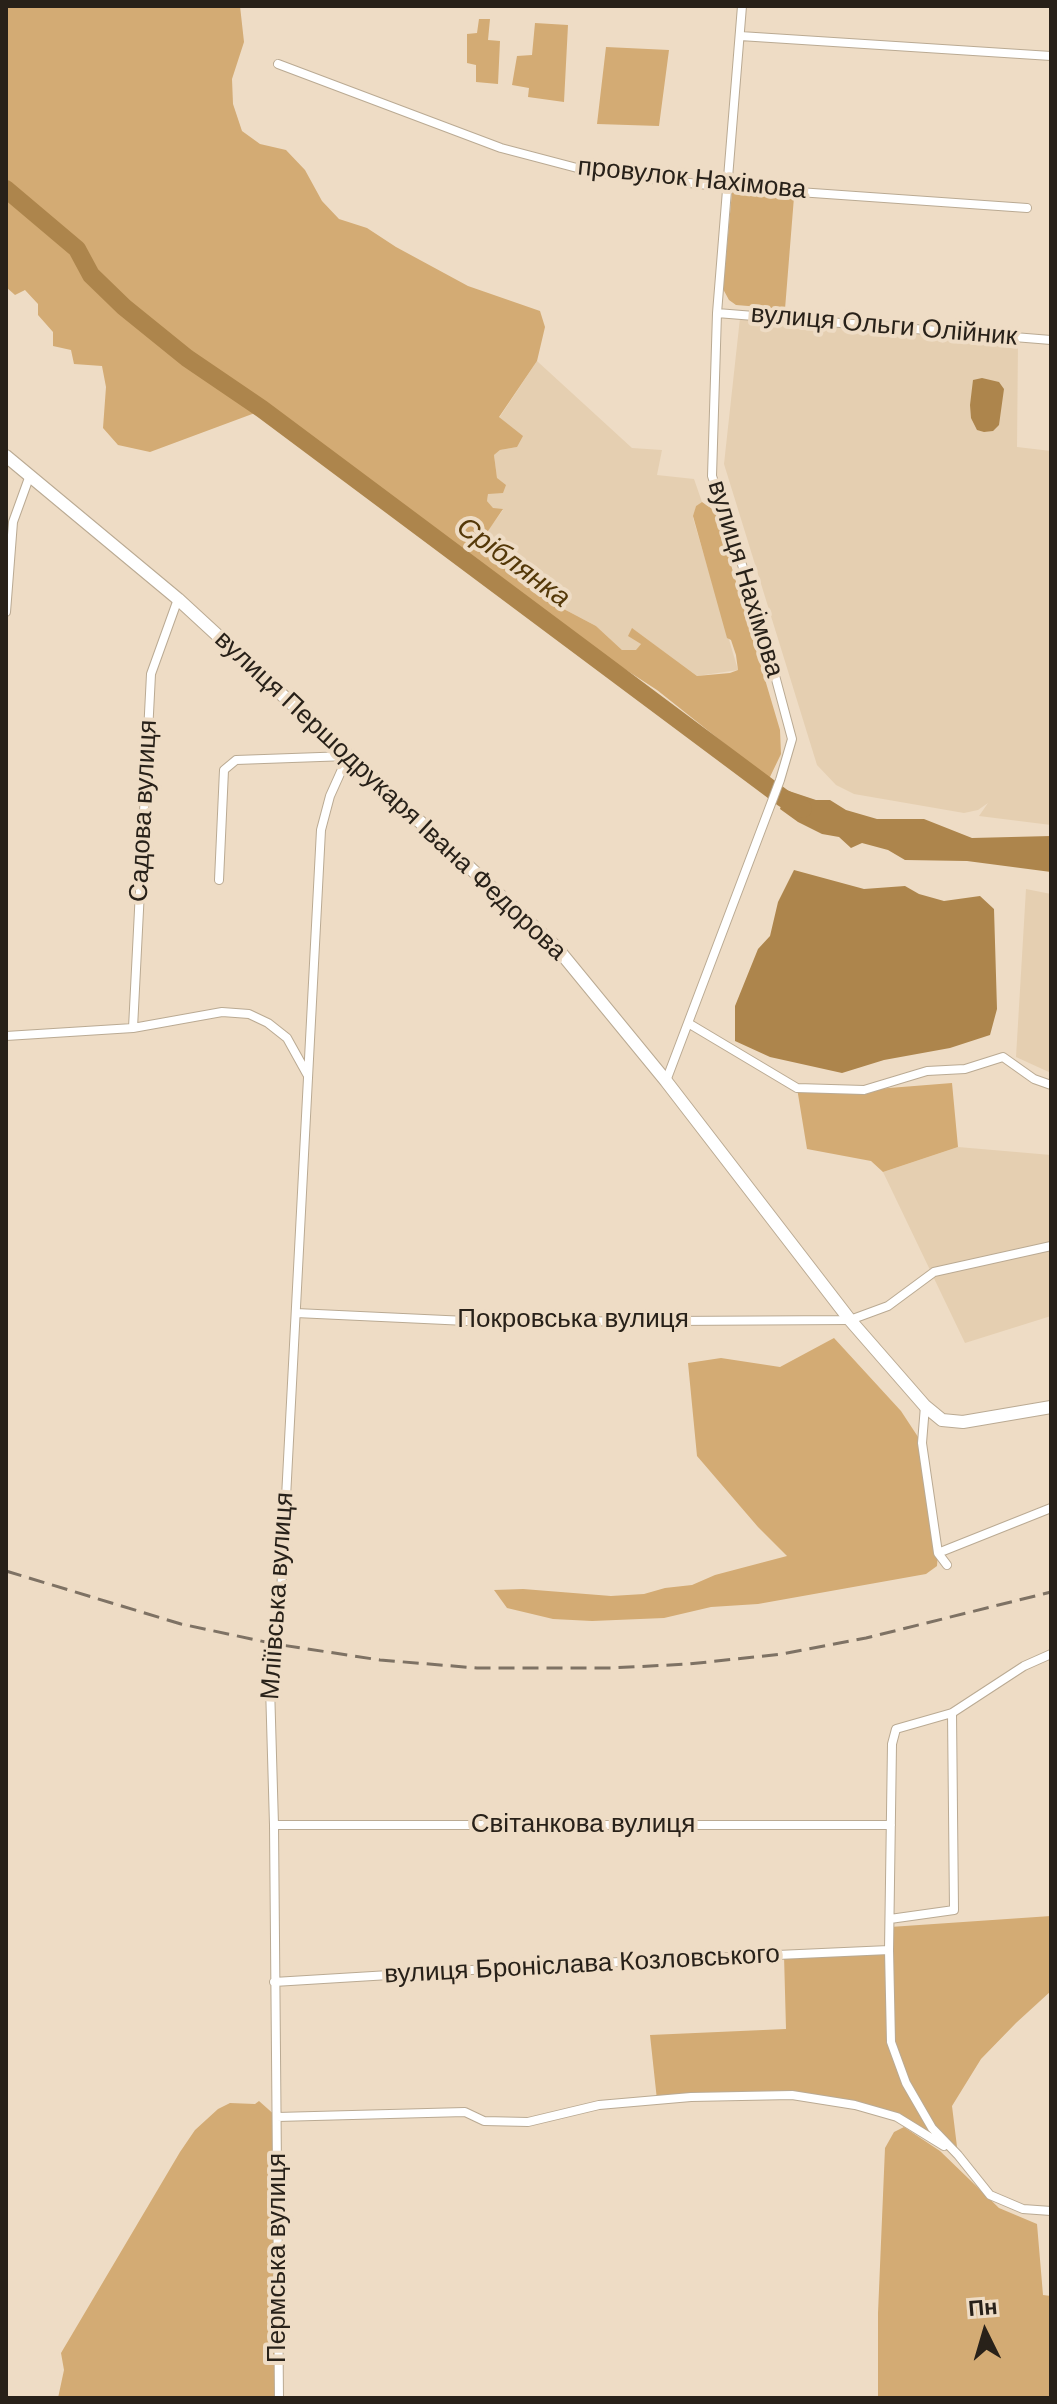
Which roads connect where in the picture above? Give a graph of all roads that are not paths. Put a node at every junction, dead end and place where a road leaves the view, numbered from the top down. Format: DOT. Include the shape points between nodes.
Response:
graph roads {
  1 [pos="742,6"];
  2 [pos="740,36"];
  3 [pos="1051,56"];
  4 [pos="278,64"];
  5 [pos="727,187"];
  6 [pos="1027,208"];
  7 [pos="717,313"];
  8 [pos="1051,340"];
  9 [pos="6,456"];
  10 [pos="30,475"];
  11 [pos="178,599"];
  12 [pos="6,612"];
  13 [pos="348,756"];
  14 [pos="219,880"];
  15 [pos="688,1023"];
  16 [pos="133,1028"];
  17 [pos="6,1036"];
  18 [pos="308,1075"];
  19 [pos="666,1081"];
  20 [pos="1051,1085"];
  21 [pos="1051,1246"];
  22 [pos="296,1313"];
  23 [pos="850,1320"];
  24 [pos="925,1406"];
  25 [pos="1051,1407"];
  26 [pos="1051,1508"];
  27 [pos="938,1553"];
  28 [pos="947,1565"];
  29 [pos="1051,1654"];
  30 [pos="952,1713"];
  31 [pos="274,1825"];
  32 [pos="891,1825"];
  33 [pos="890,1919"];
  34 [pos="889,1950"];
  35 [pos="274,1982"];
  36 [pos="277,2117"];
  37 [pos="958,2155"];
  38 [pos="1051,2211"];
  39 [pos="279,2398"];
  1 -- 2 [label="street, вулиця Нахімова"];
  2 -- 3 [label="street"];
  2 -- 5 [label="street, вулиця Нахімова"];
  4 -- 5 [label="street, провулок Нахімова" via="501,148 596,173"];
  5 -- 6 [label="street, провулок Нахімова"];
  5 -- 7 [label="street, вулиця Нахімова"];
  7 -- 8 [label="street, вулиця Ольги Олійник"];
  7 -- 15 [label="street, вулиця Нахімова" via="712,476 758,612 792,739"];
  9 -- 10 [label="street, вулиця Першодрукаря Івана Федорова"];
  10 -- 11 [label="street, вулиця Першодрукаря Івана Федорова"];
  10 -- 12 [label="street" via="13,522"];
  11 -- 13 [label="street, вулиця Першодрукаря Івана Федорова"];
  11 -- 16 [label="street, Садова вулиця" via="151,674"];
  13 -- 14 [label="street" via="236,760 224,770"];
  13 -- 18 [label="street" via="321,830"];
  13 -- 19 [label="street, вулиця Першодрукаря Івана Федорова" via="557,948"];
  15 -- 19 [label="street, вулиця Нахімова"];
  15 -- 20 [label="street" via="797,1088 864,1090 1003,1057"];
  16 -- 17 [label="street"];
  16 -- 18 [label="street" via="222,1012 249,1014 287,1038"];
  18 -- 22 [label="street, Мліївська вулиця"];
  19 -- 23 [label="street, вулиця Першодрукаря Івана Федорова"];
  21 -- 23 [label="street, Покровська вулиця" via="934,1272 888,1306"];
  22 -- 23 [label="street, Покровська вулиця" via="488,1322"];
  22 -- 31 [label="street, Мліївська вулиця" via="280,1612 270,1686"];
  23 -- 24 [label="street, вулиця Першодрукаря Івана Федорова"];
  24 -- 25 [label="street, вулиця Першодрукаря Івана Федорова" via="942,1420 963,1422"];
  24 -- 27 [label="street" via="922,1443"];
  26 -- 27 [label="street"];
  27 -- 28 [label="street"];
  29 -- 30 [label="street"];
  30 -- 32 [label="street" via="896,1729"];
  30 -- 33 [label="street" via="954,1910"];
  31 -- 32 [label="street, Світанкова вулиця"];
  31 -- 35 [label="street, Мліївська вулиця"];
  32 -- 33 [label="street"];
  33 -- 34 [label="street"];
  34 -- 35 [label="street, вулиця Броніслава Козловського"];
  34 -- 37 [label="street" via="891,2042 906,2083 932,2128"];
  35 -- 36 [label="street, Мліївська вулиця"];
  36 -- 37 [label="street" via="465,2112 484,2121 528,2122 599,2105 792,2095 897,2117"];
  36 -- 39 [label="street, Пермська вулиця"];
  37 -- 38 [label="street" via="990,2195 1023,2209"];
}
